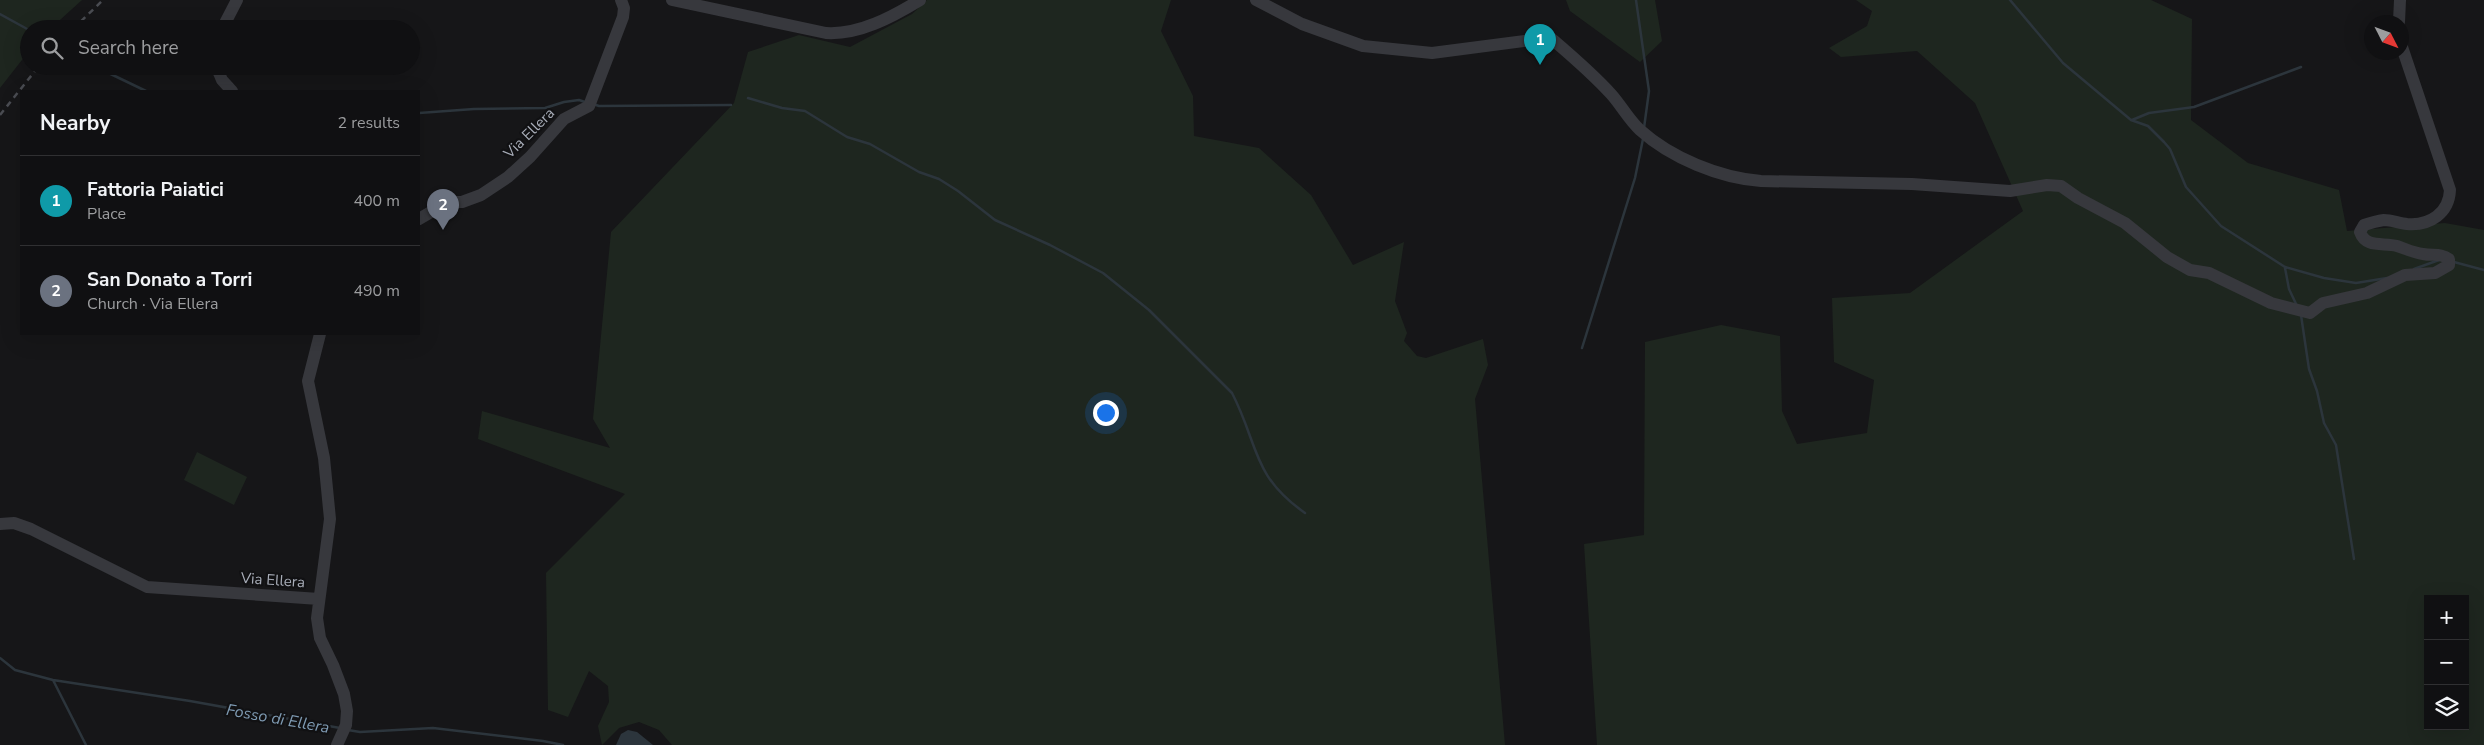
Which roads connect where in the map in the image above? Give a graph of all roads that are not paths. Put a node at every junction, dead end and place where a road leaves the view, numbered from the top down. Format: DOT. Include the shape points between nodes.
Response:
graph roads {
  1 [pos="237,0"];
  2 [pos="621,0"];
  3 [pos="672,0"];
  4 [pos="920,0"];
  5 [pos="1256,0"];
  6 [pos="2400,0"];
  7 [pos="2399,15"];
  8 [pos="227,20"];
  9 [pos="2406,60"];
  10 [pos="220,75"];
  11 [pos="231,90"];
  12 [pos="420,218"];
  13 [pos="320,335"];
  14 [pos="0,524"];
  15 [pos="318,599"];
  16 [pos="336,745"];
  1 -- 8 [label="street"];
  2 -- 12 [label="street, Via Ellera" via="624,17 590,101 564,119 530,157 487,190 462,202 448,202"];
  3 -- 4 [label="street" via="840,34 855,32"];
  5 -- 9 [label="street" via="1302,24 1363,46 1432,53 1546,39 1585,67 1649,138 1705,167 1750,180 1912,184 2010,191 2061,186 2125,223 2167,257 2190,270 2209,273 2271,303 2306,313 2323,303 2367,293 2405,275 2435,273 2446,263 2437,254 2425,255 2395,245 2373,244 2360,232 2364,225 2384,220 2408,224 2427,222 2442,214 2447,207 2450,190"];
  6 -- 7 [label="street"];
  10 -- 11 [label="street"];
  13 -- 15 [label="street, Via Ellera" via="308,381 324,458 330,519"];
  14 -- 15 [label="street, Via Ellera" via="14,523 31,529 147,587"];
  15 -- 16 [label="street" via="320,638 344,694 347,711"];
}
